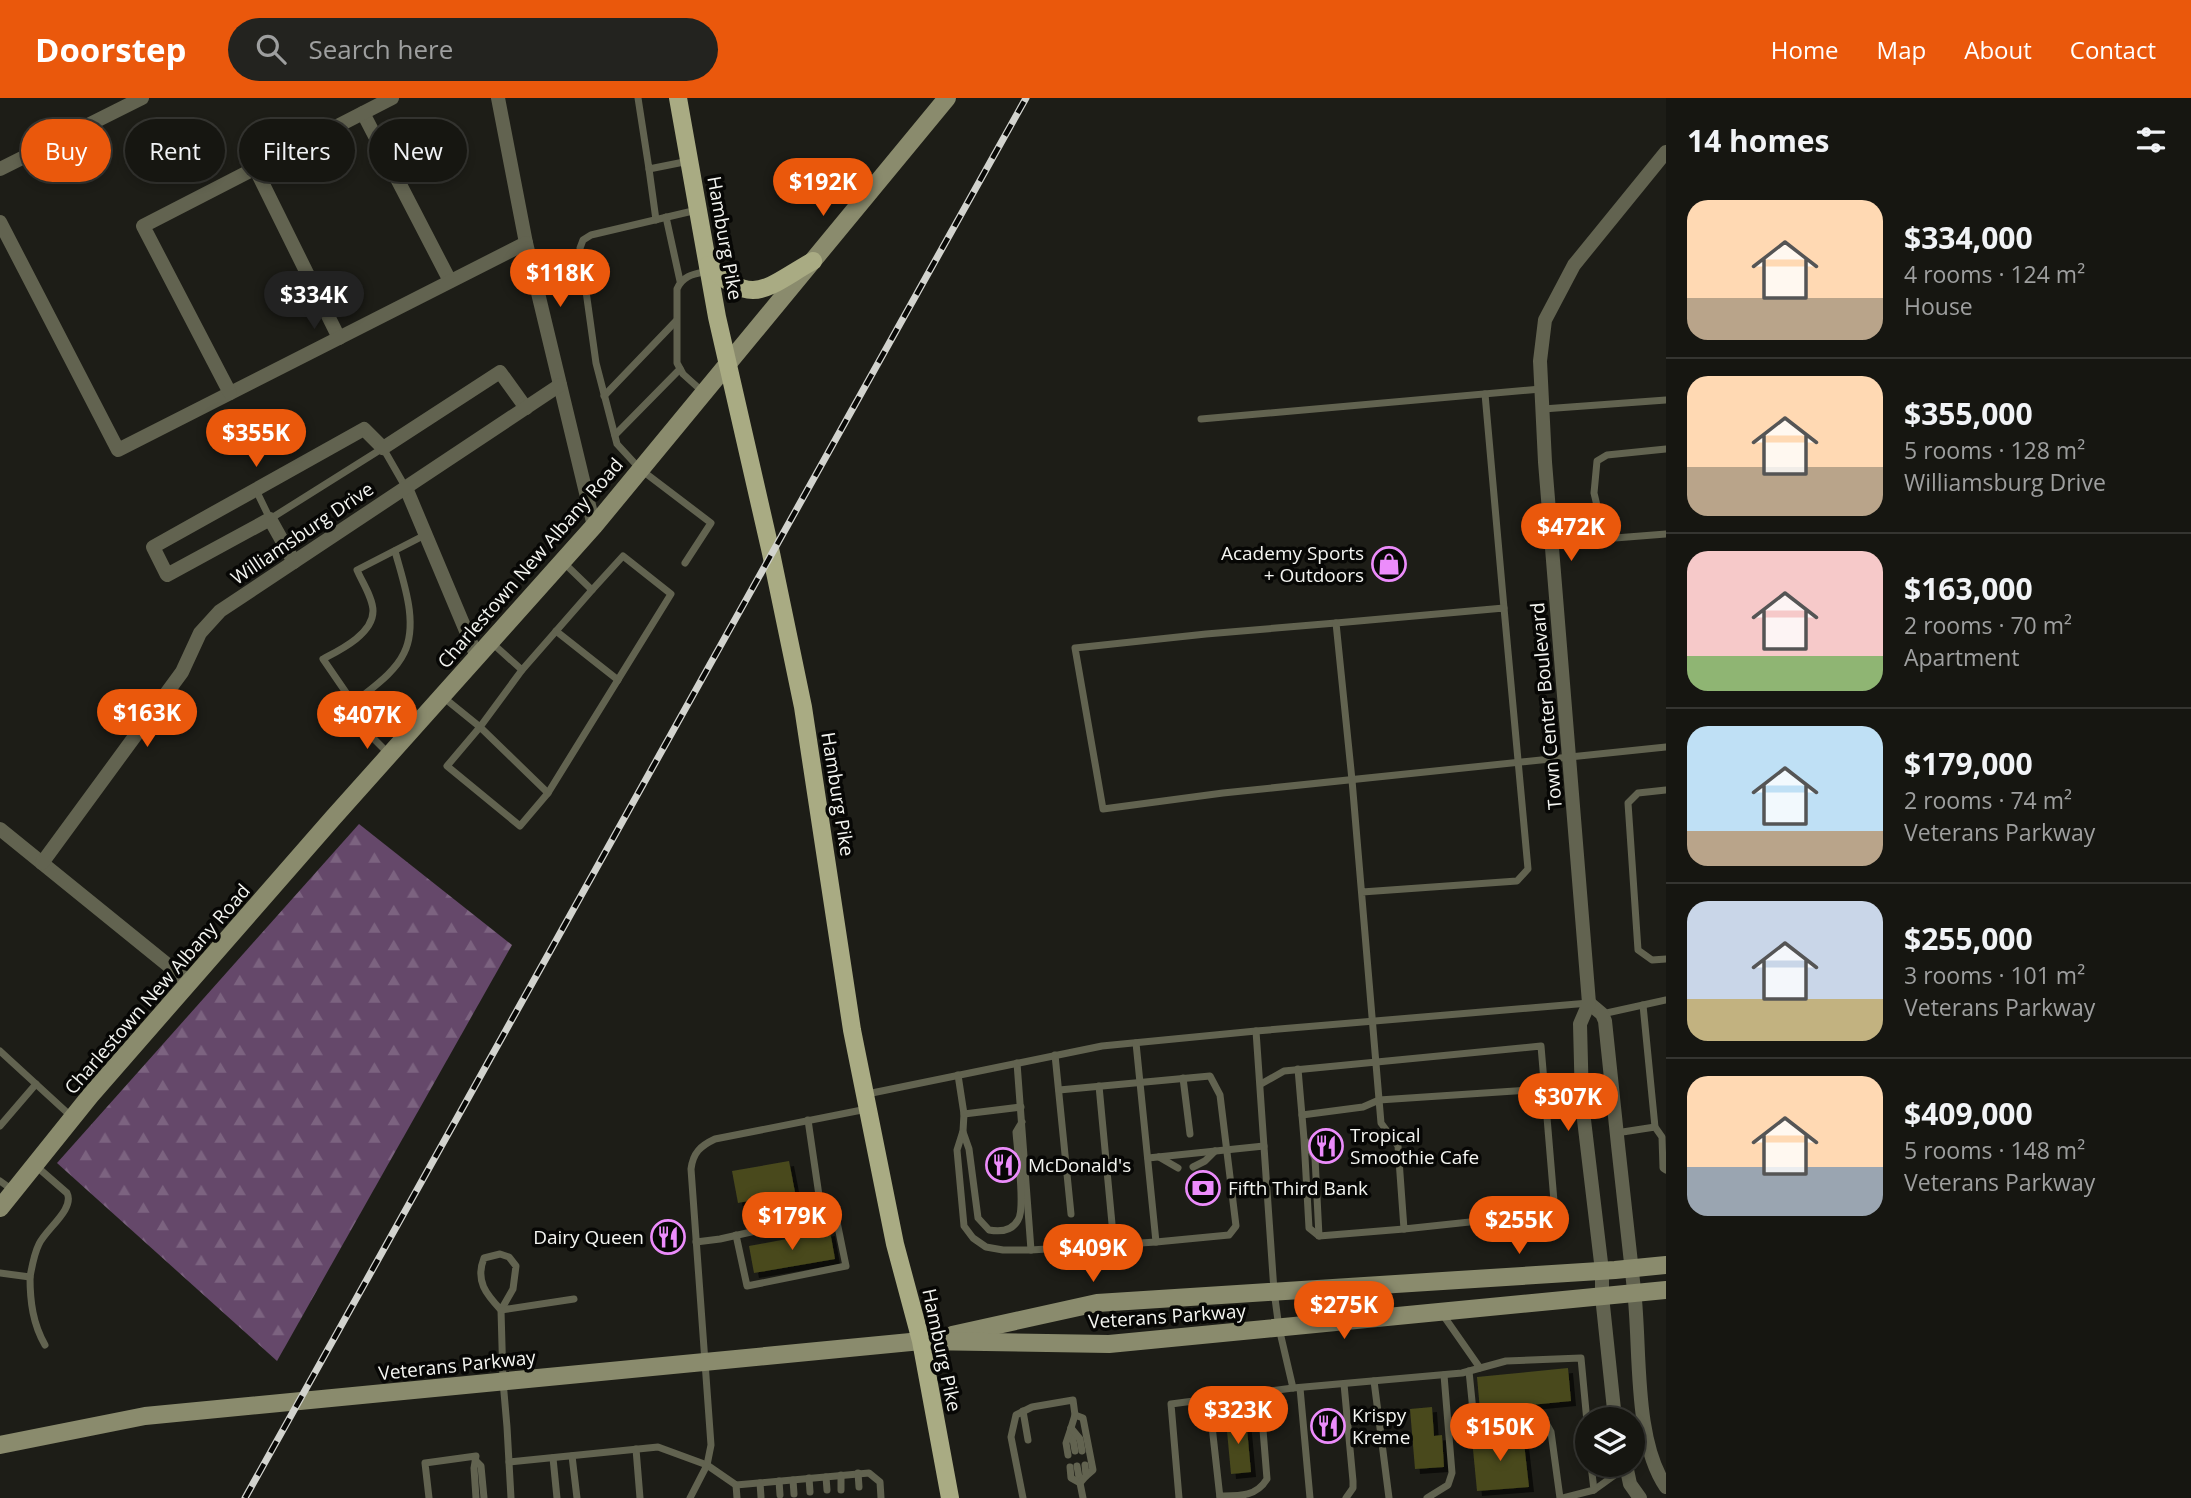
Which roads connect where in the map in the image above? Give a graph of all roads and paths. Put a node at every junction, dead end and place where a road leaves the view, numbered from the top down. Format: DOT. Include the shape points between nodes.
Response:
graph roads {
  1 [pos="142,98"];
  2 [pos="391,98"];
  3 [pos="498,98"];
  4 [pos="638,98"];
  5 [pos="678,98"];
  6 [pos="947,98"];
  7 [pos="363,113"];
  8 [pos="351,119"];
  9 [pos="1666,152"];
  10 [pos="689,161"];
  11 [pos="0,169"];
  12 [pos="649,169"];
  13 [pos="239,177"];
  14 [pos="263,182"];
  15 [pos="698,210"];
  16 [pos="666,217"];
  17 [pos="656,220"];
  18 [pos="0,222"];
  19 [pos="526,243"];
  20 [pos="813,261"];
  21 [pos="708,268"];
  22 [pos="450,281"];
  23 [pos="680,281"];
  24 [pos="677,320"];
  25 [pos="339,338"];
  26 [pos="729,362"];
  27 [pos="680,369"];
  28 [pos="560,385"];
  29 [pos="1542,389"];
  30 [pos="230,393"];
  31 [pos="704,393"];
  32 [pos="1485,394"];
  33 [pos="604,396"];
  34 [pos="1666,400"];
  35 [pos="526,408"];
  36 [pos="1543,409"];
  37 [pos="1201,419"];
  38 [pos="615,435"];
  39 [pos="383,448"];
  40 [pos="1666,449"];
  41 [pos="640,469"];
  42 [pos="405,488"];
  43 [pos="256,490"];
  44 [pos="270,519"];
  45 [pos="594,526"];
  46 [pos="1666,534"];
  47 [pos="426,535"];
  48 [pos="395,551"];
  49 [pos="294,562"];
  50 [pos="562,562"];
  51 [pos="685,563"];
  52 [pos="592,590"];
  53 [pos="1504,608"];
  54 [pos="1336,622"];
  55 [pos="556,631"];
  56 [pos="490,642"];
  57 [pos="477,657"];
  58 [pos="522,670"];
  59 [pos="618,680"];
  60 [pos="442,696"];
  61 [pos="354,703"];
  62 [pos="480,727"];
  63 [pos="1666,747"];
  64 [pos="390,755"];
  65 [pos="1570,757"];
  66 [pos="1519,764"];
  67 [pos="1352,779"];
  68 [pos="1666,790"];
  69 [pos="548,793"];
  70 [pos="0,830"];
  71 [pos="42,863"];
  72 [pos="1362,892"];
  73 [pos="1666,959"];
  74 [pos="190,982"];
  75 [pos="1666,1000"];
  76 [pos="1589,1003"];
  77 [pos="1643,1005"];
  78 [pos="1602,1014"];
  79 [pos="1373,1021"];
  80 [pos="1256,1031"];
  81 [pos="1136,1043"];
  82 [pos="0,1051"];
  83 [pos="1055,1055"];
  84 [pos="1376,1061"];
  85 [pos="1017,1063"];
  86 [pos="1298,1069"];
  87 [pos="958,1075"];
  88 [pos="1183,1079"];
  89 [pos="1140,1083"];
  90 [pos="36,1084"];
  91 [pos="1261,1084"];
  92 [pos="1099,1086"];
  93 [pos="1545,1089"];
  94 [pos="1059,1090"];
  95 [pos="1379,1100"];
  96 [pos="867,1102"];
  97 [pos="1021,1107"];
  98 [pos="964,1114"];
  99 [pos="1302,1115"];
  100 [pos="73,1118"];
  101 [pos="808,1120"];
  102 [pos="1022,1122"];
  103 [pos="0,1126"];
  104 [pos="1655,1127"];
  105 [pos="963,1131"];
  106 [pos="1616,1133"];
  107 [pos="1190,1134"];
  108 [pos="1264,1146"];
  109 [pos="1226,1150"];
  110 [pos="1215,1151"];
  111 [pos="1159,1157"];
  112 [pos="1148,1158"];
  113 [pos="35,1165"];
  114 [pos="1193,1167"];
  115 [pos="1178,1168"];
  116 [pos="1666,1170"];
  117 [pos="7,1186"];
  118 [pos="0,1208"];
  119 [pos="1071,1214"];
  120 [pos="822,1216"];
  121 [pos="1404,1229"];
  122 [pos="1072,1234"];
  123 [pos="736,1236"];
  124 [pos="696,1242"];
  125 [pos="1157,1242"];
  126 [pos="1114,1245"];
  127 [pos="1074,1247"];
  128 [pos="1031,1250"];
  129 [pos="1666,1265"];
  130 [pos="1631,1268"];
  131 [pos="1602,1271"];
  132 [pos="0,1273"];
  133 [pos="30,1277"];
  134 [pos="1666,1290"];
  135 [pos="1274,1291"];
  136 [pos="1634,1293"];
  137 [pos="1602,1296"];
  138 [pos="574,1299"];
  139 [pos="501,1310"];
  140 [pos="1440,1311"];
  141 [pos="1279,1328"];
  142 [pos="921,1341"];
  143 [pos="45,1345"];
  144 [pos="705,1363"];
  145 [pos="1480,1368"];
  146 [pos="1469,1371"];
  147 [pos="1444,1374"];
  148 [pos="502,1381"];
  149 [pos="1374,1381"];
  150 [pos="1344,1384"];
  151 [pos="1296,1388"];
  152 [pos="1260,1393"];
  153 [pos="1209,1399"];
  154 [pos="1586,1407"];
  155 [pos="1614,1407"];
  156 [pos="1023,1411"];
  157 [pos="1076,1415"];
  158 [pos="1071,1428"];
  159 [pos="1028,1440"];
  160 [pos="0,1445"];
  161 [pos="636,1449"];
  162 [pos="572,1456"];
  163 [pos="476,1458"];
  164 [pos="553,1458"];
  165 [pos="509,1462"];
  166 [pos="707,1465"];
  167 [pos="1661,1472"];
  168 [pos="858,1474"];
  169 [pos="841,1475"];
  170 [pos="826,1476"];
  171 [pos="1087,1476"];
  172 [pos="1592,1477"];
  173 [pos="1611,1477"];
  174 [pos="1629,1477"];
  175 [pos="809,1478"];
  176 [pos="793,1480"];
  177 [pos="779,1481"];
  178 [pos="760,1483"];
  179 [pos="1080,1483"];
  180 [pos="736,1485"];
  181 [pos="859,1487"];
  182 [pos="1666,1487"];
  183 [pos="827,1490"];
  184 [pos="841,1490"];
  185 [pos="1594,1490"];
  186 [pos="810,1492"];
  187 [pos="794,1494"];
  188 [pos="779,1495"];
  189 [pos="761,1497"];
  190 [pos="1220,1497"];
  191 [pos="429,1498"];
  192 [pos="476,1498"];
  193 [pos="484,1498"];
  194 [pos="511,1498"];
  195 [pos="557,1498"];
  196 [pos="577,1498"];
  197 [pos="640,1498"];
  198 [pos="690,1498"];
  199 [pos="737,1498"];
  200 [pos="881,1498"];
  201 [pos="950,1498"];
  202 [pos="1023,1498"];
  203 [pos="1083,1498"];
  204 [pos="1179,1498"];
  205 [pos="1310,1498"];
  206 [pos="1346,1498"];
  207 [pos="1389,1498"];
  208 [pos="1427,1498"];
  209 [pos="1562,1498"];
  210 [pos="1640,1498"];
  1 -- 11 [label="street"];
  2 -- 7 [label="street"];
  3 -- 19 [label="street"];
  4 -- 12 [label="lane"];
  5 -- 10 [label="main road, Hamburg Pike"];
  6 -- 20 [label="main road, Charlestown New Albany Road"];
  7 -- 8 [label="street"];
  7 -- 22 [label="street"];
  9 -- 29 [label="street, Town Center Boulevard" via="1574,265 1545,320"];
  10 -- 12 [label="lane"];
  10 -- 15 [label="main road, Hamburg Pike"];
  12 -- 17 [label="lane"];
  13 -- 30 [label="street" via="143,226"];
  14 -- 25 [label="street"];
  15 -- 16 [label="lane"];
  15 -- 21 [label="main road, Hamburg Pike"];
  16 -- 17 [label="lane"];
  16 -- 23 [label="lane"];
  17 -- 33 [label="lane" via="590,235 580,248"];
  18 -- 30 [label="street" via="118,450"];
  19 -- 22 [label="street"];
  19 -- 28 [label="street"];
  20 -- 21 [label="main road" via="752,291 729,284"];
  20 -- 26 [label="main road, Charlestown New Albany Road"];
  21 -- 23 [label="lane"];
  21 -- 26 [label="main road, Hamburg Pike"];
  22 -- 25 [label="street"];
  23 -- 24 [label="lane"];
  24 -- 27 [label="lane"];
  24 -- 33 [label="lane"];
  25 -- 30 [label="street"];
  26 -- 31 [label="main road, Charlestown New Albany Road"];
  26 -- 96 [label="main road, Hamburg Pike" via="803,707"];
  27 -- 31 [label="lane"];
  27 -- 38 [label="lane"];
  28 -- 35 [label="street, Williamsburg Drive"];
  28 -- 45 [label="street"];
  29 -- 32 [label="lane"];
  29 -- 36 [label="street, Town Center Boulevard"];
  31 -- 41 [label="main road, Charlestown New Albany Road"];
  32 -- 37 [label="lane"];
  32 -- 53 [label="lane"];
  33 -- 38 [label="lane"];
  34 -- 36 [label="lane"];
  35 -- 39 [label="street" via="500,372"];
  35 -- 42 [label="street, Williamsburg Drive"];
  36 -- 65 [label="street, Town Center Boulevard"];
  38 -- 41 [label="lane" via="617,444"];
  39 -- 42 [label="lane"];
  39 -- 43 [label="street" via="364,429"];
  39 -- 44 [label="lane"];
  40 -- 46 [label="lane" via="1607,454 1597,461 1594,493 1603,531 1615,538"];
  41 -- 45 [label="main road, Charlestown New Albany Road"];
  41 -- 51 [label="lane" via="711,523"];
  42 -- 47 [label="street"];
  42 -- 49 [label="street, Williamsburg Drive"];
  43 -- 44 [label="lane"];
  43 -- 44 [label="street" via="153,547 167,575"];
  44 -- 49 [label="street"];
  45 -- 50 [label="main road, Charlestown New Albany Road"];
  47 -- 48 [label="lane"];
  47 -- 57 [label="street"];
  48 -- 61 [label="lane" via="410,617 404,653 389,673"];
  48 -- 61 [label="lane" via="357,570 373,612 368,626 350,645 323,659"];
  49 -- 71 [label="street, Williamsburg Drive" via="220,611 200,633 181,672"];
  50 -- 52 [label="lane"];
  50 -- 56 [label="main road, Charlestown New Albany Road"];
  52 -- 55 [label="lane"];
  52 -- 59 [label="lane" via="623,556 671,594"];
  53 -- 54 [label="lane"];
  53 -- 66 [label="lane"];
  54 -- 67 [label="lane"];
  54 -- 67 [label="lane" via="1075,648 1103,809"];
  55 -- 58 [label="lane"];
  55 -- 59 [label="lane"];
  56 -- 57 [label="main road, Charlestown New Albany Road"];
  56 -- 58 [label="lane"];
  57 -- 60 [label="main road, Charlestown New Albany Road"];
  58 -- 62 [label="lane"];
  59 -- 69 [label="lane"];
  60 -- 62 [label="lane"];
  60 -- 64 [label="main road, Charlestown New Albany Road"];
  61 -- 64 [label="lane" via="370,735"];
  62 -- 69 [label="lane"];
  62 -- 69 [label="lane" via="447,766 520,826"];
  63 -- 65 [label="lane"];
  64 -- 74 [label="main road, Charlestown New Albany Road"];
  65 -- 66 [label="lane"];
  65 -- 76 [label="street, Town Center Boulevard"];
  66 -- 67 [label="lane"];
  66 -- 72 [label="lane" via="1528,869 1517,881"];
  67 -- 72 [label="lane"];
  68 -- 73 [label="lane" via="1638,793 1628,803 1638,950 1652,960"];
  70 -- 71 [label="street"];
  71 -- 74 [label="street"];
  72 -- 79 [label="lane"];
  74 -- 100 [label="main road, Charlestown New Albany Road"];
  75 -- 77 [label="lane"];
  76 -- 78 [label="street"];
  76 -- 79 [label="lane"];
  76 -- 131 [label="street, Town Center Boulevard" via="1580,1024 1582,1103"];
  77 -- 78 [label="lane"];
  77 -- 104 [label="lane"];
  78 -- 106 [label="street"];
  79 -- 80 [label="lane"];
  79 -- 84 [label="lane"];
  80 -- 81 [label="lane"];
  80 -- 91 [label="lane"];
  81 -- 83 [label="lane"];
  81 -- 89 [label="lane"];
  82 -- 90 [label="lane"];
  83 -- 85 [label="lane"];
  83 -- 94 [label="lane"];
  84 -- 86 [label="lane"];
  84 -- 93 [label="lane" via="1541,1046"];
  84 -- 95 [label="lane"];
  85 -- 87 [label="lane"];
  85 -- 97 [label="lane"];
  86 -- 91 [label="lane"];
  86 -- 99 [label="lane"];
  87 -- 96 [label="lane"];
  87 -- 98 [label="lane"];
  88 -- 89 [label="lane"];
  88 -- 107 [label="lane"];
  88 -- 109 [label="lane" via="1210,1076 1220,1095"];
  89 -- 92 [label="lane"];
  89 -- 112 [label="lane"];
  90 -- 100 [label="lane"];
  90 -- 103 [label="lane"];
  91 -- 108 [label="lane"];
  92 -- 94 [label="lane"];
  92 -- 126 [label="lane"];
  93 -- 95 [label="lane"];
  93 -- 121 [label="lane" via="1555,1213"];
  94 -- 119 [label="lane"];
  95 -- 99 [label="lane" via="1363,1107"];
  95 -- 121 [label="lane" via="1381,1123 1398,1146"];
  96 -- 101 [label="lane"];
  96 -- 142 [label="main road, Hamburg Pike" via="895,1244"];
  97 -- 98 [label="lane"];
  97 -- 102 [label="lane"];
  98 -- 105 [label="lane"];
  99 -- 121 [label="lane" via="1309,1228 1319,1236"];
  100 -- 113 [label="main road, Charlestown New Albany Road"];
  101 -- 120 [label="lane"];
  101 -- 124 [label="lane" via="715,1139 699,1148 691,1169"];
  102 -- 105 [label="lane" via="1016,1132 1020,1219 1001,1232 989,1230 978,1218"];
  102 -- 128 [label="lane"];
  104 -- 106 [label="lane"];
  104 -- 116 [label="lane" via="1662,1137"];
  105 -- 128 [label="lane" via="957,1150 964,1226 986,1247"];
  106 -- 130 [label="street"];
  108 -- 109 [label="lane"];
  108 -- 135 [label="lane"];
  109 -- 110 [label="lane"];
  109 -- 125 [label="lane" via="1236,1227 1229,1235"];
  110 -- 111 [label="lane"];
  110 -- 114 [label="lane"];
  111 -- 112 [label="lane"];
  111 -- 115 [label="lane"];
  112 -- 125 [label="lane"];
  113 -- 117 [label="main road, Charlestown New Albany Road"];
  113 -- 133 [label="lane" via="70,1198 37,1247"];
  117 -- 118 [label="main road, Charlestown New Albany Road"];
  120 -- 123 [label="lane"];
  120 -- 123 [label="lane" via="837,1222 846,1266 747,1286"];
  122 -- 127 [label="lane"];
  123 -- 124 [label="lane"];
  124 -- 144 [label="lane"];
  125 -- 126 [label="lane"];
  126 -- 127 [label="lane"];
  127 -- 128 [label="lane"];
  129 -- 130 [label="main road, Veterans Parkway"];
  130 -- 131 [label="main road, Veterans Parkway"];
  130 -- 136 [label="street"];
  131 -- 135 [label="main road, Veterans Parkway"];
  131 -- 137 [label="street, Town Center Boulevard"];
  132 -- 133 [label="lane"];
  133 -- 143 [label="lane" via="33,1316"];
  134 -- 136 [label="main road, Veterans Parkway"];
  135 -- 141 [label="lane"];
  135 -- 142 [label="main road, Veterans Parkway" via="1097,1303"];
  136 -- 137 [label="main road, Veterans Parkway"];
  136 -- 167 [label="street" via="1642,1411"];
  137 -- 140 [label="main road, Veterans Parkway"];
  137 -- 155 [label="street"];
  138 -- 139 [label="lane"];
  139 -- 139 [label="lane" via="513,1289 516,1266 509,1256 500,1254 484,1258 480,1269 485,1293"];
  139 -- 148 [label="lane"];
  140 -- 141 [label="main road, Veterans Parkway"];
  140 -- 145 [label="lane"];
  141 -- 142 [label="main road, Veterans Parkway" via="1109,1344"];
  141 -- 151 [label="lane"];
  142 -- 144 [label="main road, Veterans Parkway"];
  142 -- 201 [label="main road, Hamburg Pike"];
  144 -- 148 [label="main road, Veterans Parkway"];
  144 -- 166 [label="lane" via="711,1445"];
  145 -- 146 [label="lane"];
  145 -- 154 [label="lane" via="1506,1361 1581,1358"];
  146 -- 147 [label="lane"];
  146 -- 209 [label="lane" via="1473,1411 1482,1419 1541,1414 1551,1432"];
  147 -- 149 [label="lane"];
  147 -- 208 [label="lane" via="1452,1473 1448,1485"];
  148 -- 160 [label="main road, Veterans Parkway" via="145,1416"];
  148 -- 165 [label="lane"];
  149 -- 150 [label="lane"];
  149 -- 207 [label="lane"];
  150 -- 151 [label="lane"];
  150 -- 206 [label="lane" via="1353,1481"];
  151 -- 152 [label="lane"];
  151 -- 205 [label="lane"];
  152 -- 153 [label="lane"];
  152 -- 190 [label="lane" via="1267,1479 1249,1494"];
  153 -- 190 [label="lane"];
  153 -- 204 [label="lane" via="1171,1404"];
  156 -- 157 [label="lane" via="1073,1400"];
  156 -- 159 [label="lane"];
  156 -- 202 [label="lane" via="1016,1415 1011,1437"];
  157 -- 158 [label="lane"];
  157 -- 171 [label="lane" via="1083,1418 1086,1431 1093,1470"];
  158 -- 158 [label="lane" via="1080,1439 1075,1452 1066,1443"];
  161 -- 162 [label="lane"];
  161 -- 166 [label="lane" via="658,1447"];
  161 -- 197 [label="lane"];
  162 -- 164 [label="lane"];
  162 -- 196 [label="lane"];
  163 -- 191 [label="lane" via="425,1462"];
  163 -- 192 [label="lane"];
  163 -- 193 [label="lane"];
  164 -- 165 [label="lane"];
  164 -- 195 [label="lane"];
  165 -- 194 [label="lane"];
  166 -- 180 [label="lane"];
  166 -- 198 [label="lane"];
  167 -- 182 [label="street"];
  168 -- 169 [label="lane"];
  168 -- 181 [label="lane"];
  168 -- 200 [label="lane" via="869,1473 880,1482"];
  169 -- 170 [label="lane"];
  169 -- 184 [label="lane"];
  170 -- 175 [label="lane"];
  170 -- 183 [label="lane"];
  171 -- 179 [label="lane"];
  171 -- 179 [label="lane" via="1077,1466"];
  172 -- 185 [label="lane"];
  173 -- 185 [label="lane"];
  174 -- 210 [label="street"];
  175 -- 176 [label="lane"];
  175 -- 186 [label="lane"];
  176 -- 177 [label="lane"];
  176 -- 187 [label="lane"];
  177 -- 178 [label="lane"];
  177 -- 188 [label="lane"];
  178 -- 180 [label="lane"];
  178 -- 189 [label="lane"];
  179 -- 203 [label="lane"];
  180 -- 199 [label="lane"];
  185 -- 209 [label="lane"];
}
